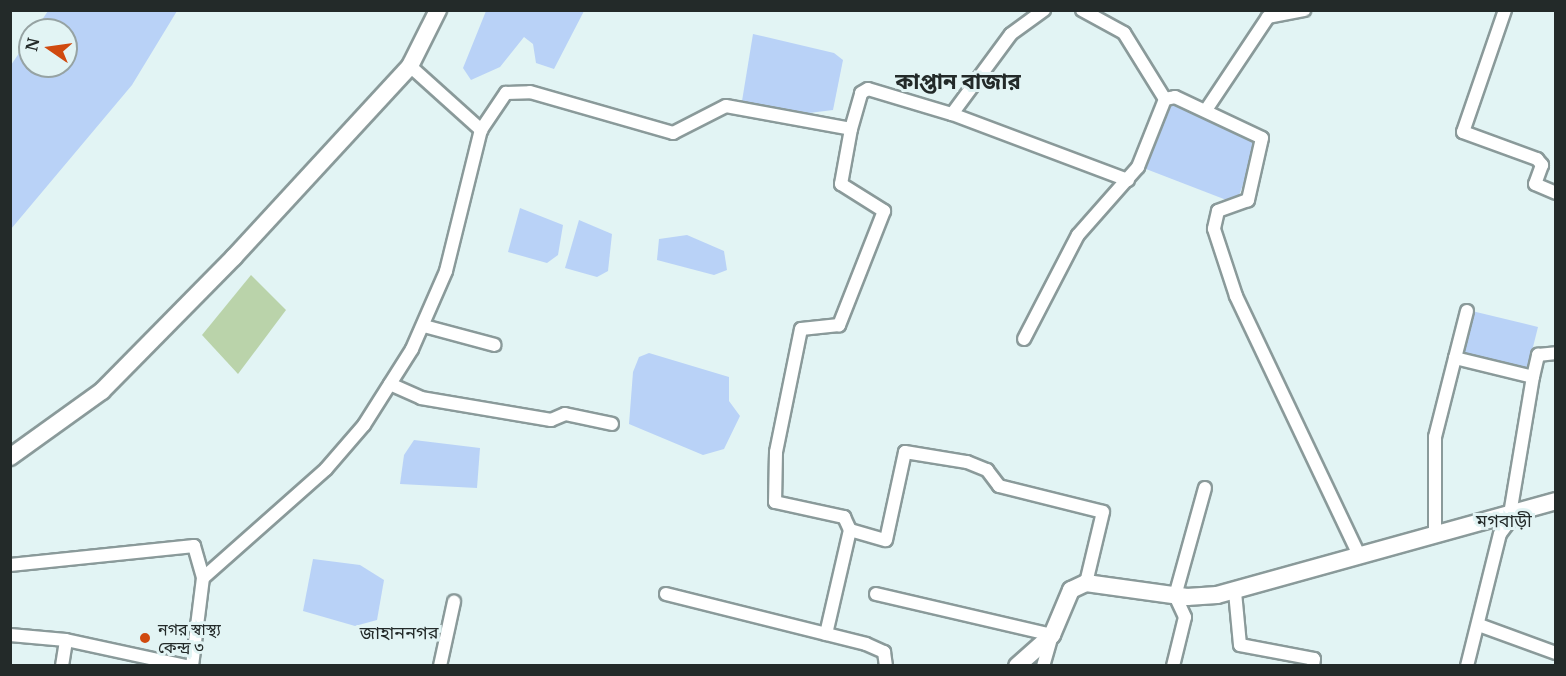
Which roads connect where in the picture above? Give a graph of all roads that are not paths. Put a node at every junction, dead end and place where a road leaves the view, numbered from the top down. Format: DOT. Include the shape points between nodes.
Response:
graph roads {
  1 [pos="438,10"];
  2 [pos="1044,10"];
  3 [pos="1082,10"];
  4 [pos="1304,10"];
  5 [pos="1505,10"];
  6 [pos="410,66"];
  7 [pos="1165,99"];
  8 [pos="1206,110"];
  9 [pos="952,114"];
  10 [pos="851,129"];
  11 [pos="481,130"];
  12 [pos="1128,180"];
  13 [pos="1556,193"];
  14 [pos="1467,311"];
  15 [pos="424,326"];
  16 [pos="1024,339"];
  17 [pos="495,345"];
  18 [pos="1556,353"];
  19 [pos="1455,358"];
  20 [pos="1533,377"];
  21 [pos="390,384"];
  22 [pos="612,424"];
  23 [pos="10,457"];
  24 [pos="1205,488"];
  25 [pos="1556,501"];
  26 [pos="1513,514"];
  27 [pos="1483,521"];
  28 [pos="850,530"];
  29 [pos="1435,532"];
  30 [pos="1500,534"];
  31 [pos="1359,555"];
  32 [pos="10,565"];
  33 [pos="203,578"];
  34 [pos="1086,583"];
  35 [pos="1236,592"];
  36 [pos="666,594"];
  37 [pos="876,594"];
  38 [pos="1175,596"];
  39 [pos="454,602"];
  40 [pos="1479,625"];
  41 [pos="826,634"];
  42 [pos="10,635"];
  43 [pos="1052,635"];
  44 [pos="66,640"];
  45 [pos="1556,653"];
  46 [pos="62,666"];
  47 [pos="186,666"];
  48 [pos="192,666"];
  49 [pos="440,666"];
  50 [pos="886,666"];
  51 [pos="1017,666"];
  52 [pos="1043,666"];
  53 [pos="1173,666"];
  54 [pos="1312,666"];
  55 [pos="1467,666"];
  1 -- 6 [label="street"];
  2 -- 9 [label="street" via="1011,34"];
  3 -- 7 [label="street" via="1124,33"];
  4 -- 8 [label="street" via="1268,17"];
  5 -- 13 [label="street" via="1463,129 1468,136 1537,159 1542,165 1535,184"];
  6 -- 11 [label="street"];
  6 -- 23 [label="street" via="102,390"];
  7 -- 8 [label="street"];
  7 -- 12 [label="street"];
  8 -- 31 [label="street" via="1262,138 1248,200 1218,211 1214,229 1236,296"];
  9 -- 10 [label="street" via="868,90 861,93"];
  9 -- 12 [label="street"];
  10 -- 11 [label="street" via="726,106 669,133 511,90"];
  10 -- 28 [label="street" via="841,184 884,211 839,325 801,329 776,453 775,502 844,517"];
  11 -- 15 [label="street" via="446,271"];
  12 -- 16 [label="street" via="1078,234"];
  14 -- 19 [label="street"];
  15 -- 17 [label="street"];
  15 -- 21 [label="street"];
  18 -- 20 [label="street" via="1538,354"];
  19 -- 20 [label="street"];
  19 -- 29 [label="street" via="1435,437"];
  20 -- 26 [label="street"];
  21 -- 22 [label="street" via="421,398"];
  21 -- 33 [label="street" via="326,469"];
  24 -- 38 [label="street"];
  25 -- 26 [label="street"];
  26 -- 27 [label="street"];
  26 -- 30 [label="street"];
  27 -- 29 [label="street"];
  27 -- 30 [label="street"];
  28 -- 34 [label="street" via="886,540 905,452 968,462 987,470 999,486 1103,512"];
  28 -- 41 [label="street"];
  29 -- 31 [label="street"];
  30 -- 40 [label="street"];
  31 -- 35 [label="street"];
  32 -- 33 [label="street" via="194,546"];
  33 -- 48 [label="street"];
  34 -- 38 [label="street"];
  34 -- 43 [label="street" via="1071,590"];
  35 -- 38 [label="street"];
  35 -- 54 [label="street" via="1240,645 1314,659"];
  36 -- 41 [label="street"];
  37 -- 43 [label="street"];
  38 -- 53 [label="street" via="1185,617"];
  39 -- 49 [label="street"];
  40 -- 45 [label="street"];
  40 -- 55 [label="street"];
  41 -- 50 [label="street" via="884,652"];
  42 -- 44 [label="street"];
  43 -- 51 [label="street"];
  43 -- 52 [label="street"];
  44 -- 46 [label="street"];
  44 -- 47 [label="street"];
}
